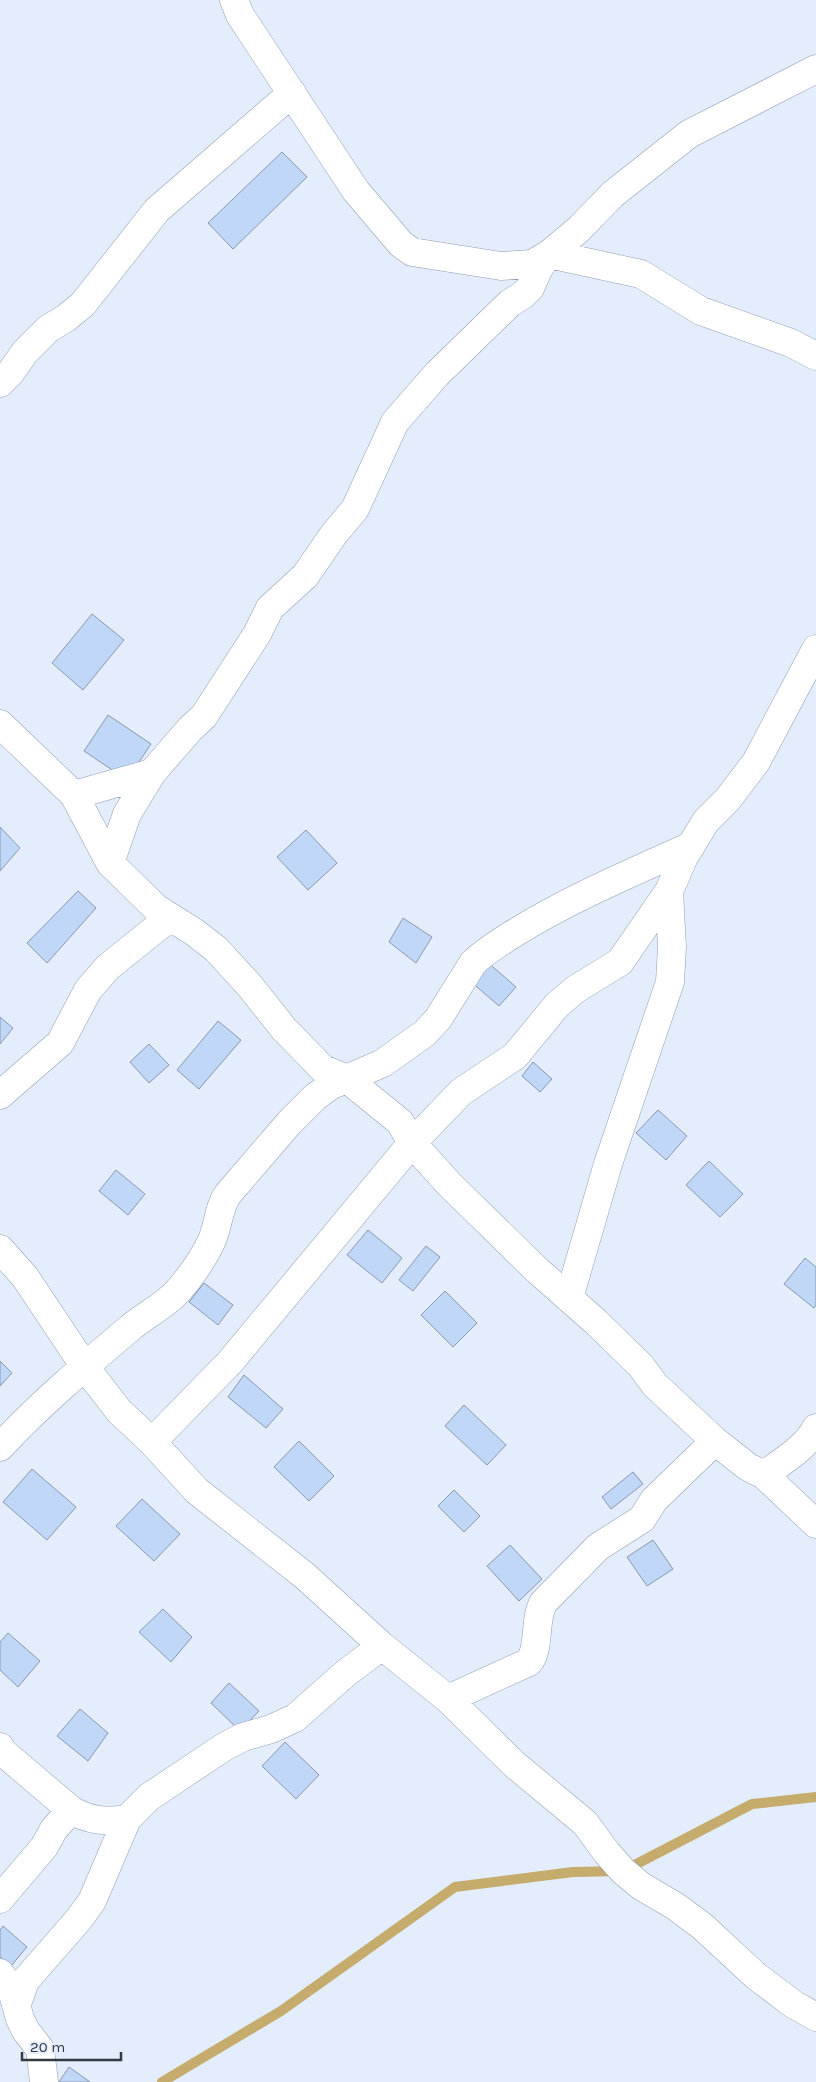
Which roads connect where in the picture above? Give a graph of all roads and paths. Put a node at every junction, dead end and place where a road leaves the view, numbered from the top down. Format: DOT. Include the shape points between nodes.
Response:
graph roads {
  1 [pos="234,0"];
  2 [pos="816,68"];
  3 [pos="292,93"];
  4 [pos="549,254"];
  5 [pos="816,356"];
  6 [pos="0,383"];
  7 [pos="816,649"];
  8 [pos="0,724"];
  9 [pos="152,773"];
  10 [pos="74,795"];
  11 [pos="691,846"];
  12 [pos="110,863"];
  13 [pos="669,891"];
  14 [pos="169,918"];
  15 [pos="346,1079"];
  16 [pos="0,1095"];
  17 [pos="412,1143"];
  18 [pos="0,1249"];
  19 [pos="568,1298"];
  20 [pos="85,1367"];
  21 [pos="816,1428"];
  22 [pos="715,1440"];
  23 [pos="152,1442"];
  24 [pos="0,1446"];
  25 [pos="764,1475"];
  26 [pos="816,1524"];
  27 [pos="382,1646"];
  28 [pos="448,1699"];
  29 [pos="0,1747"];
  30 [pos="71,1810"];
  31 [pos="127,1820"];
  32 [pos="0,1899"];
  33 [pos="0,1973"];
  34 [pos="17,2004"];
  35 [pos="816,2017"];
  36 [pos="44,2082"];
  1 -- 3 [label="street" via="240,15"];
  2 -- 4 [label="street" via="689,134 613,194"];
  3 -- 4 [label="street" via="356,191 390,234 412,252 501,266 532,264"];
  3 -- 6 [label="street" via="157,210 83,304 48,329"];
  4 -- 5 [label="street" via="641,274 701,311"];
  4 -- 9 [label="street" via="530,288 510,303 438,374 395,422 355,509 305,576 270,608 204,716"];
  7 -- 11 [label="street" via="756,762 728,800 706,821"];
  8 -- 10 [label="street"];
  9 -- 10 [label="street"];
  9 -- 12 [label="street" via="127,814"];
  10 -- 12 [label="street"];
  11 -- 13 [label="street"];
  11 -- 15 [label="street" via="596,888 527,925 481,955 438,1019 425,1032 383,1064"];
  12 -- 14 [label="street"];
  13 -- 17 [label="street" via="620,962 576,989 557,1005 515,1056 461,1092"];
  13 -- 19 [label="street" via="670,982 608,1164"];
  14 -- 15 [label="street" via="216,949 323,1069"];
  14 -- 16 [label="street" via="108,967 88,990 60,1042"];
  15 -- 17 [label="street" via="400,1122"];
  15 -- 20 [label="street" via="315,1097 228,1194 221,1204 209,1246 177,1292"];
  17 -- 19 [label="street" via="456,1191"];
  17 -- 23 [label="street" via="230,1362"];
  18 -- 20 [label="street" via="25,1277"];
  19 -- 22 [label="street"];
  20 -- 23 [label="street" via="119,1411"];
  20 -- 24 [label="street"];
  21 -- 25 [label="street" via="797,1451"];
  22 -- 25 [label="street"];
  22 -- 28 [label="street" via="654,1500 642,1519 598,1547 543,1603 538,1611 535,1649 529,1662"];
  23 -- 27 [label="street" via="197,1491 305,1576"];
  25 -- 26 [label="street"];
  27 -- 28 [label="street"];
  27 -- 31 [label="street" via="295,1718 224,1747 149,1797"];
  28 -- 35 [label="street" via="514,1764 585,1823 623,1871 695,1921 756,1976"];
  29 -- 30 [label="street"];
  30 -- 31 [label="street" via="100,1821"];
  30 -- 32 [label="street"];
  31 -- 34 [label="street" via="92,1901 25,1981"];
  33 -- 34 [label="street"];
  34 -- 36 [label="street" via="26,2031 40,2049"];
}
